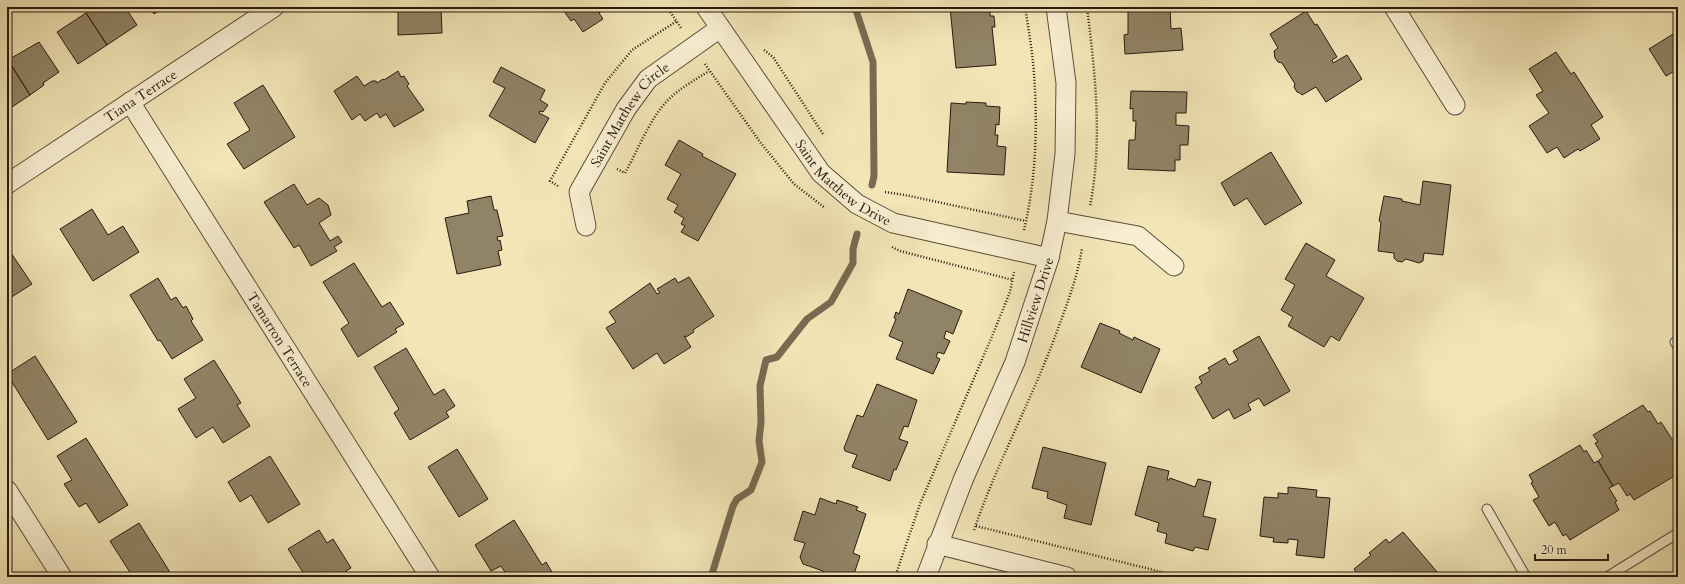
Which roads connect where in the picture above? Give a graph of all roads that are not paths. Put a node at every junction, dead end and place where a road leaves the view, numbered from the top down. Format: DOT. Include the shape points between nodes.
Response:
graph roads {
  1 [pos="274,7"];
  2 [pos="706,7"];
  3 [pos="1056,7"];
  4 [pos="1394,7"];
  5 [pos="720,28"];
  6 [pos="130,102"];
  7 [pos="1455,105"];
  8 [pos="7,184"];
  9 [pos="1057,221"];
  10 [pos="586,226"];
  11 [pos="1050,258"];
  12 [pos="1174,266"];
  13 [pos="7,490"];
  14 [pos="1487,509"];
  15 [pos="1678,533"];
  16 [pos="938,544"];
  17 [pos="62,577"];
  18 [pos="430,577"];
  19 [pos="926,577"];
  20 [pos="1067,577"];
  21 [pos="1526,577"];
  22 [pos="1607,577"];
  1 -- 6 [label="street, Tiana Terrace"];
  2 -- 5 [label="street, Saint Matthew Drive"];
  3 -- 9 [label="street, Hillview Drive" via="1066,83 1065,154"];
  4 -- 7 [label="street"];
  5 -- 10 [label="street, Saint Matthew Circle" via="648,79 626,109 579,192"];
  5 -- 11 [label="street, Saint Matthew Drive" via="821,173 856,204 893,223"];
  6 -- 8 [label="street, Tiana Terrace"];
  6 -- 18 [label="street, Tamarron Terrace"];
  9 -- 11 [label="street, Hillview Drive"];
  9 -- 12 [label="street" via="1138,236"];
  11 -- 16 [label="street, Hillview Drive" via="1015,362"];
  13 -- 17 [label="street"];
  14 -- 21 [label="lane"];
  15 -- 22 [label="lane"];
  16 -- 19 [label="street, Hillview Drive"];
  16 -- 20 [label="street"];
}
